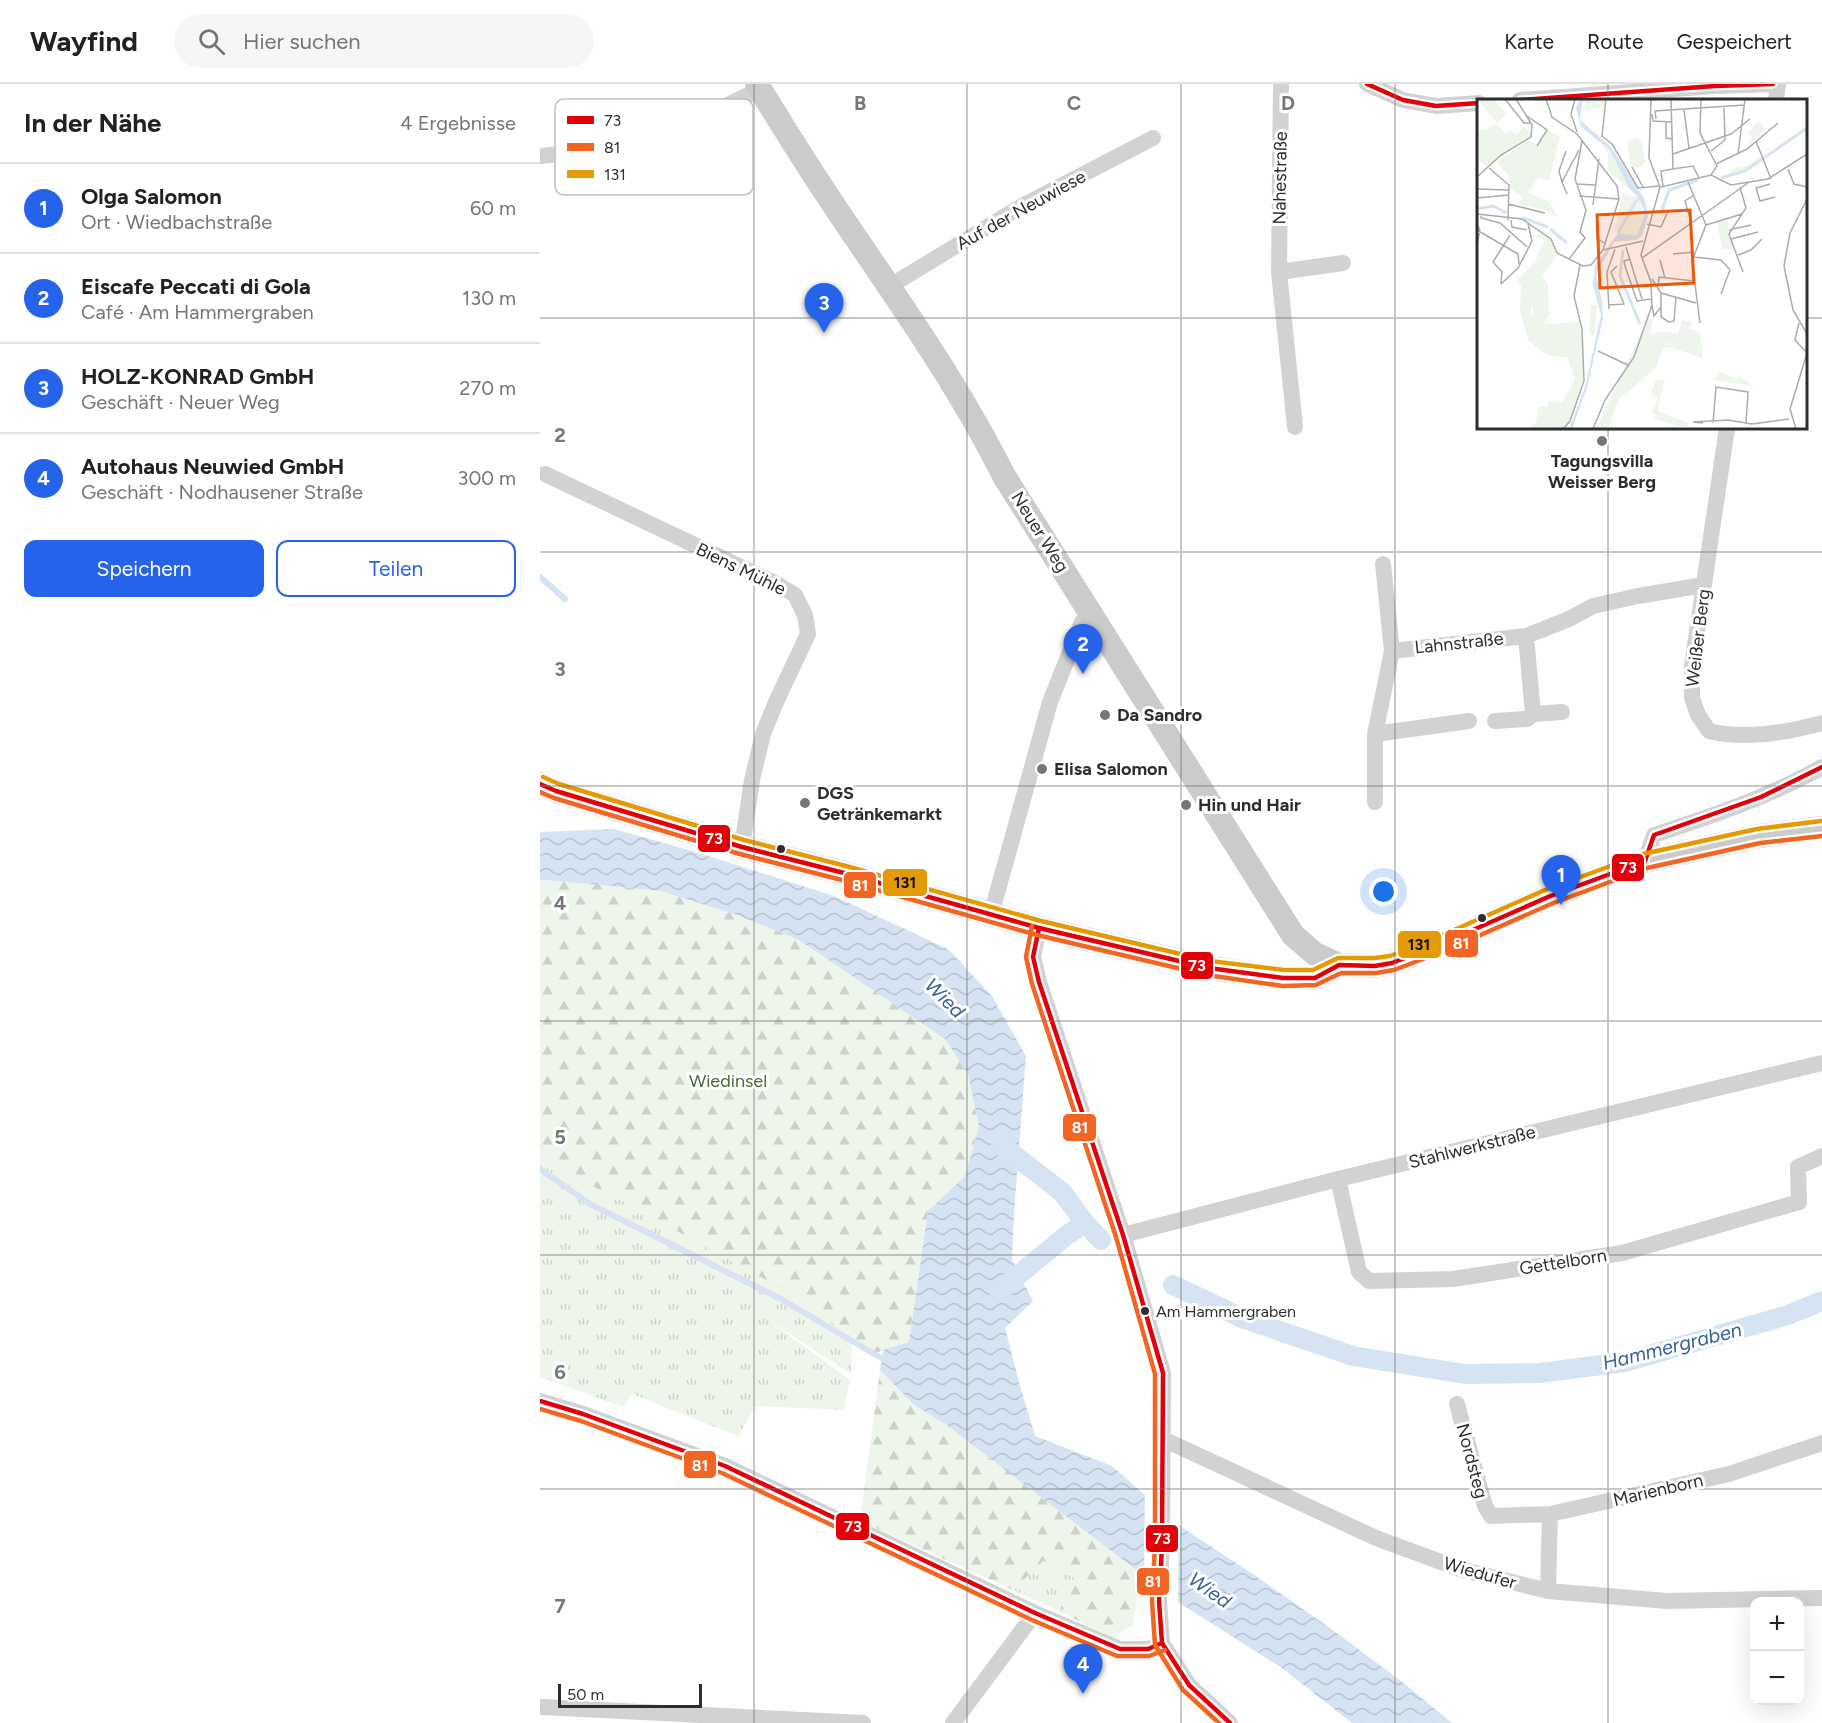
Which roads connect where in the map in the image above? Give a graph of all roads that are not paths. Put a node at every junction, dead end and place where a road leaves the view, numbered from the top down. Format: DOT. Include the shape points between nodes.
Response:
graph roads {
  1 [pos="1281,84"];
  2 [pos="1367,84"];
  3 [pos="1773,84"];
  4 [pos="1778,84"];
  5 [pos="758,87"];
  6 [pos="735,99"];
  7 [pos="1534,99"];
  8 [pos="1776,99"];
  9 [pos="1477,103"];
  10 [pos="1154,138"];
  11 [pos="555,154"];
  12 [pos="540,156"];
  13 [pos="1343,263"];
  14 [pos="1279,272"];
  15 [pos="890,286"];
  16 [pos="1295,427"];
  17 [pos="1727,429"];
  18 [pos="545,474"];
  19 [pos="1383,564"];
  20 [pos="1704,585"];
  21 [pos="1091,615"];
  22 [pos="1526,636"];
  23 [pos="1392,651"];
  24 [pos="1563,712"];
  25 [pos="1533,714"];
  26 [pos="1469,721"];
  27 [pos="1495,721"];
  28 [pos="1822,723"];
  29 [pos="1375,734"];
  30 [pos="1822,767"];
  31 [pos="540,784"];
  32 [pos="1375,802"];
  33 [pos="1822,828"];
  34 [pos="742,847"];
  35 [pos="1645,861"];
  36 [pos="991,915"];
  37 [pos="1039,928"];
  38 [pos="1339,965"];
  39 [pos="1822,1063"];
  40 [pos="1822,1156"];
  41 [pos="1338,1179"];
  42 [pos="1123,1235"];
  43 [pos="540,1401"];
  44 [pos="1457,1404"];
  45 [pos="1163,1439"];
  46 [pos="1822,1443"];
  47 [pos="1550,1514"];
  48 [pos="1491,1516"];
  49 [pos="1548,1592"];
  50 [pos="1822,1598"];
  51 [pos="1035,1613"];
  52 [pos="1162,1643"];
  53 [pos="540,1707"];
  54 [pos="863,1723"];
  55 [pos="953,1723"];
  56 [pos="1230,1723"];
  1 -- 14 [label="street, Nahestraße"];
  2 -- 9 [label="street" via="1403,100 1436,105"];
  3 -- 7 [label="street"];
  4 -- 8 [label="street"];
  5 -- 6 [label="street"];
  5 -- 15 [label="main road, Neuer Weg"];
  10 -- 15 [label="street, Auf der Neuwiese" via="1020,207"];
  11 -- 12 [label="street"];
  13 -- 14 [label="street"];
  14 -- 16 [label="street, Nahestraße"];
  15 -- 21 [label="main road, Neuer Weg"];
  17 -- 20 [label="street, Weißer Berg"];
  18 -- 34 [label="street, Biens Mühle" via="795,596 805,615 808,634 763,734"];
  19 -- 23 [label="street, Lahnstraße"];
  20 -- 22 [label="street, Lahnstraße" via="1593,606"];
  20 -- 28 [label="street, Weißer Berg" via="1692,666 1692,698 1708,731 1744,735 1797,730"];
  21 -- 36 [label="street" via="1082,622 1050,702"];
  21 -- 38 [label="main road, Neuer Weg" via="1293,935 1315,954"];
  22 -- 23 [label="street, Lahnstraße"];
  22 -- 25 [label="street, Lahnstraße"];
  23 -- 29 [label="street, Lahnstraße"];
  24 -- 25 [label="street"];
  25 -- 27 [label="street" via="1527,719"];
  26 -- 29 [label="street"];
  29 -- 32 [label="street, Lahnstraße"];
  30 -- 35 [label="street" via="1726,812 1654,835"];
  31 -- 34 [label="main road"];
  33 -- 35 [label="main road" via="1759,836"];
  34 -- 36 [label="main road"];
  35 -- 38 [label="main road" via="1392,963"];
  36 -- 37 [label="main road"];
  37 -- 38 [label="main road" via="1248,974 1315,978"];
  37 -- 42 [label="street" via="1033,957 1039,982"];
  39 -- 41 [label="street, Stahlwerkstraße"];
  40 -- 41 [label="street, Gettelborn" via="1798,1167 1799,1202 1622,1253 1454,1279 1369,1281 1359,1272"];
  41 -- 42 [label="street, Stahlwerkstraße"];
  42 -- 45 [label="street" via="1162,1373"];
  43 -- 51 [label="street" via="725,1466"];
  44 -- 48 [label="street, Nordsteg"];
  45 -- 49 [label="street, Wiedufer" via="1376,1538 1460,1569"];
  45 -- 52 [label="street" via="1159,1601"];
  46 -- 47 [label="street, Marienborn" via="1729,1474"];
  47 -- 48 [label="street, Marienborn"];
  47 -- 49 [label="street"];
  49 -- 50 [label="street, Wiedufer" via="1667,1600"];
  51 -- 52 [label="street" via="1120,1649"];
  51 -- 55 [label="street"];
  52 -- 56 [label="street" via="1189,1685"];
  53 -- 54 [label="street"];
}
